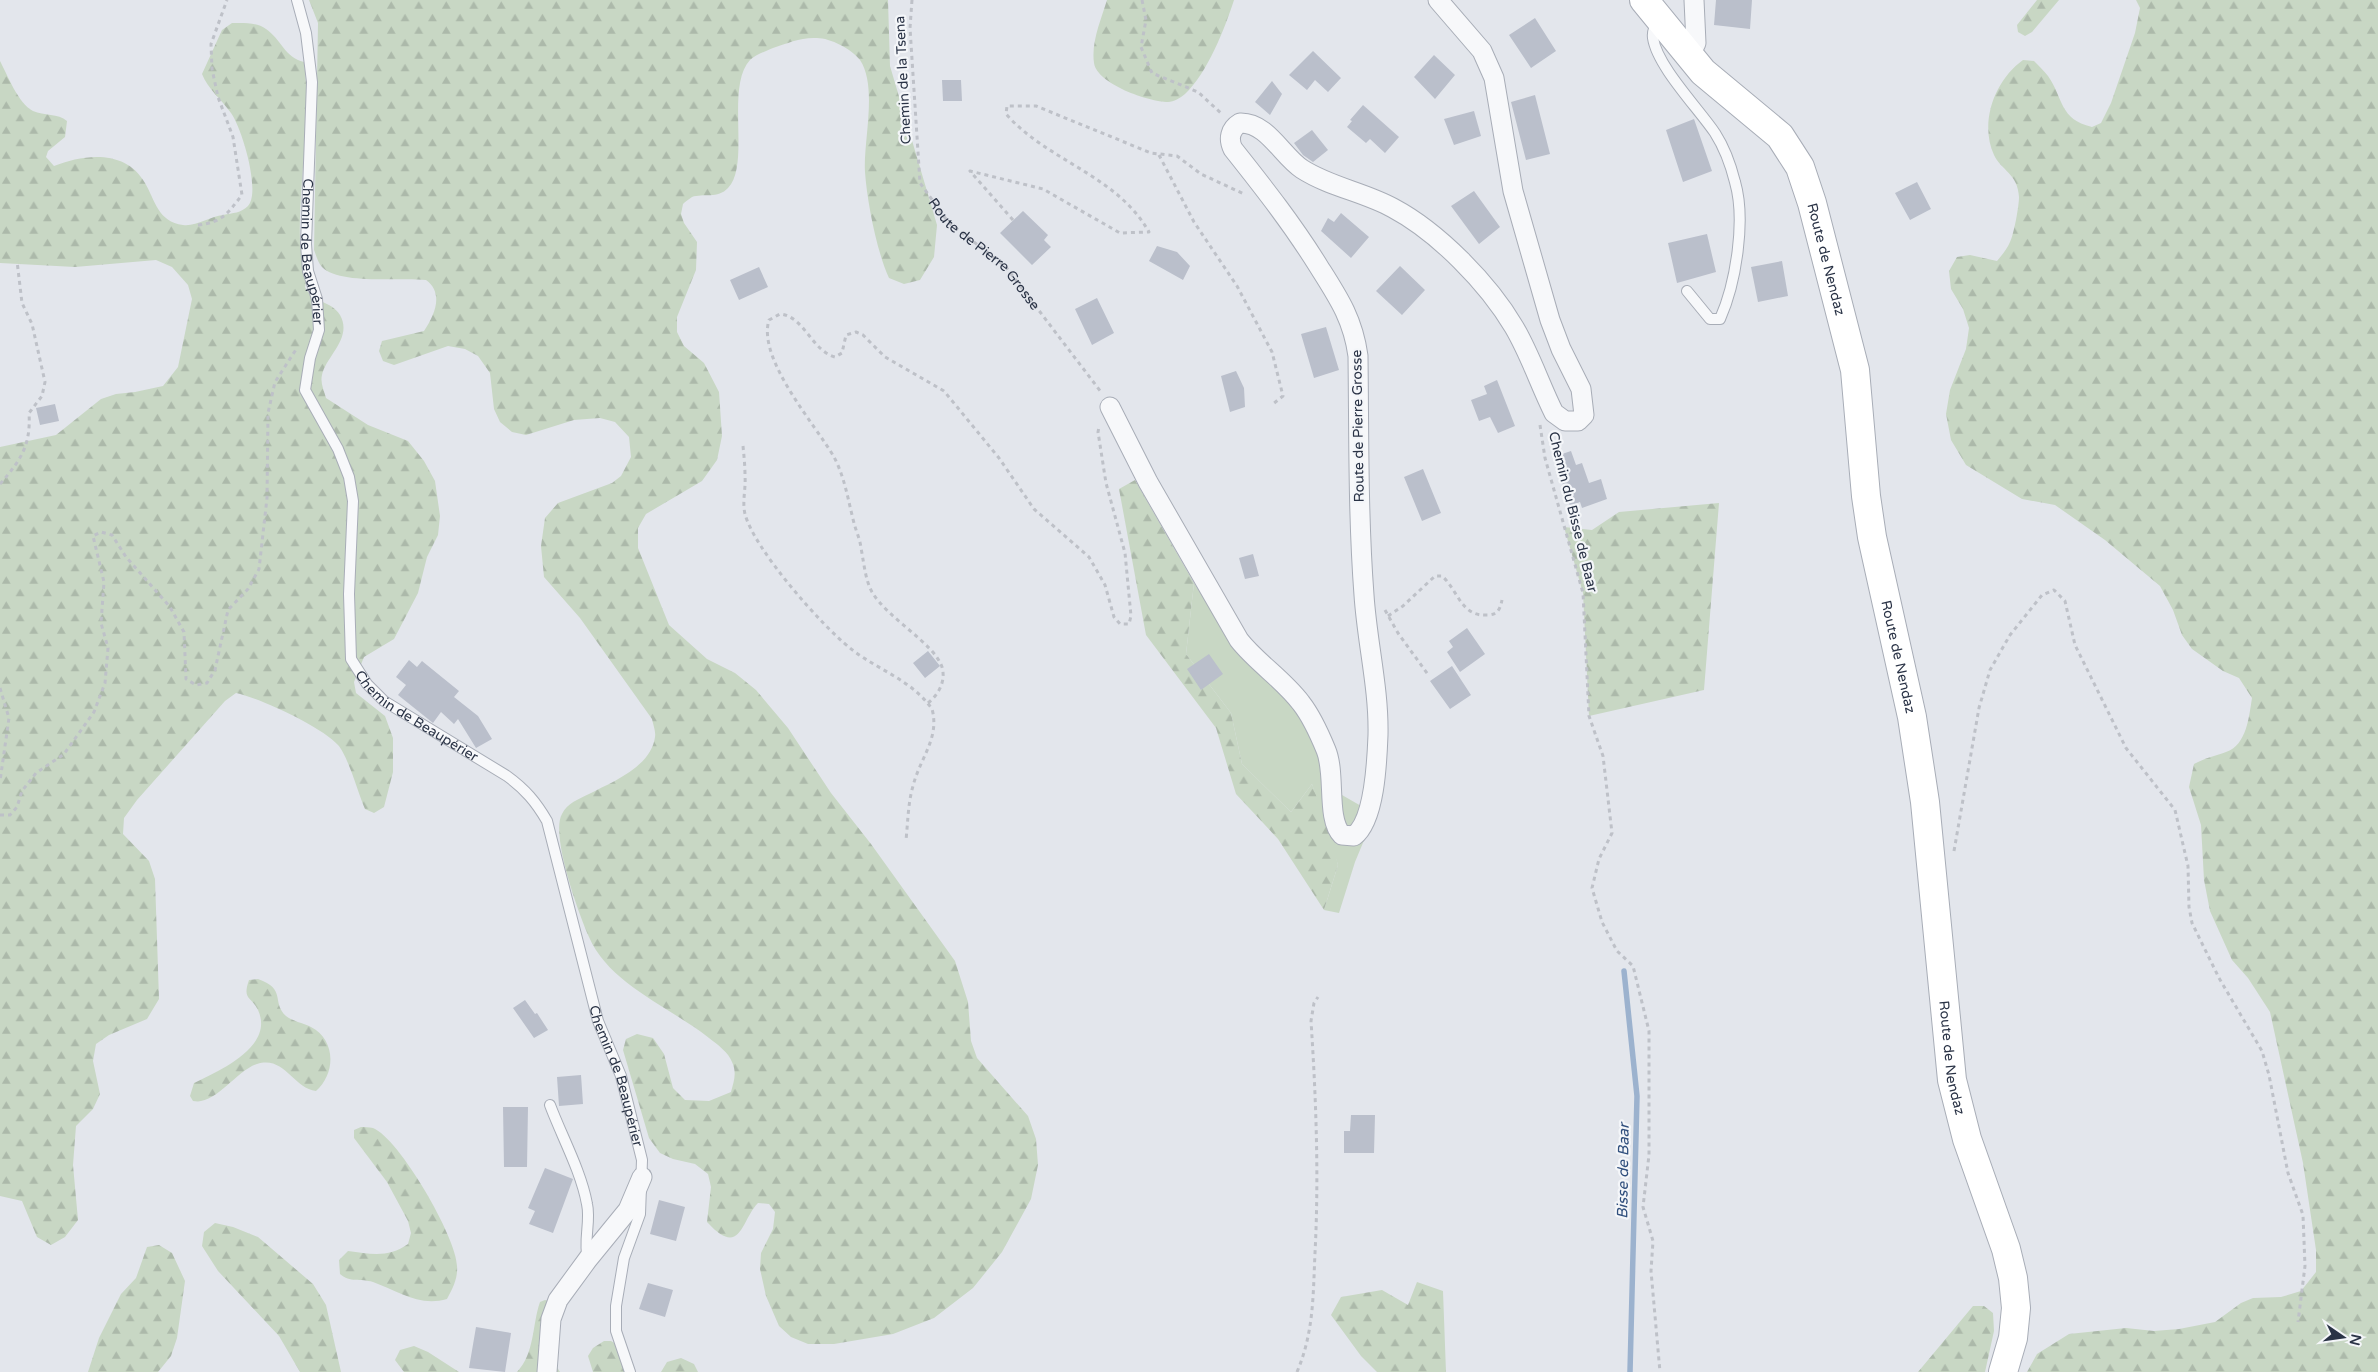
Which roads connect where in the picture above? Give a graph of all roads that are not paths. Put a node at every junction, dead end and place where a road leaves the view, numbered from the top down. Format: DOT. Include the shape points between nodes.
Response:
graph roads {
  1 [pos="297,0"];
  2 [pos="1438,0"];
  3 [pos="1694,0"];
  4 [pos="1652,10"];
  5 [pos="1689,57"];
  6 [pos="1687,291"];
  7 [pos="1110,407"];
  8 [pos="550,1105"];
  9 [pos="642,1177"];
  10 [pos="588,1258"];
  11 [pos="547,1372"];
  12 [pos="630,1372"];
  13 [pos="2003,1372"];
  1 -- 9 [label="lane, Chemin de Beaupérier" via="306,34 312,82 306,244 308,271 317,299 319,330 305,390 338,449 349,477 353,501 349,594 351,659 367,684 384,702 507,776 538,804 547,821 598,1021 621,1076 637,1134"];
  2 -- 7 [label="street, Route de Pierre Grosse" via="1482,51 1494,78 1513,191 1550,320 1584,399 1584,415 1578,422 1561,420 1554,413 1519,337 1501,308 1474,275 1436,239 1395,208 1304,170 1255,124 1240,123 1230,137 1233,149 1294,227 1340,301 1355,334 1363,584 1377,698 1378,734 1374,784 1362,827 1354,836 1346,836 1334,824 1333,778 1327,752 1315,724 1300,701 1239,640 1148,482"];
  3 -- 5 [label="street" via="1696,43"];
  4 -- 5 [label="main road, Route de Nendaz"];
  4 -- 6 [label="lane" via="1657,52 1716,135 1728,160 1739,198 1737,248 1730,288 1720,319 1710,319"];
  5 -- 13 [label="main road, Route de Nendaz" via="1721,89 1780,136 1800,166 1855,370 1872,537 1912,717 1925,802 1952,1080 1967,1139 2006,1249 2016,1294 2014,1338"];
  8 -- 10 [label="lane" via="585,1194 589,1220"];
  9 -- 10 [label="street, Chemin de Beaupérier" via="628,1210"];
  9 -- 12 [label="lane" via="640,1214 624,1258 616,1306 616,1331"];
  10 -- 11 [label="street, Chemin de Beaupérier" via="558,1300 550,1319"];
}
